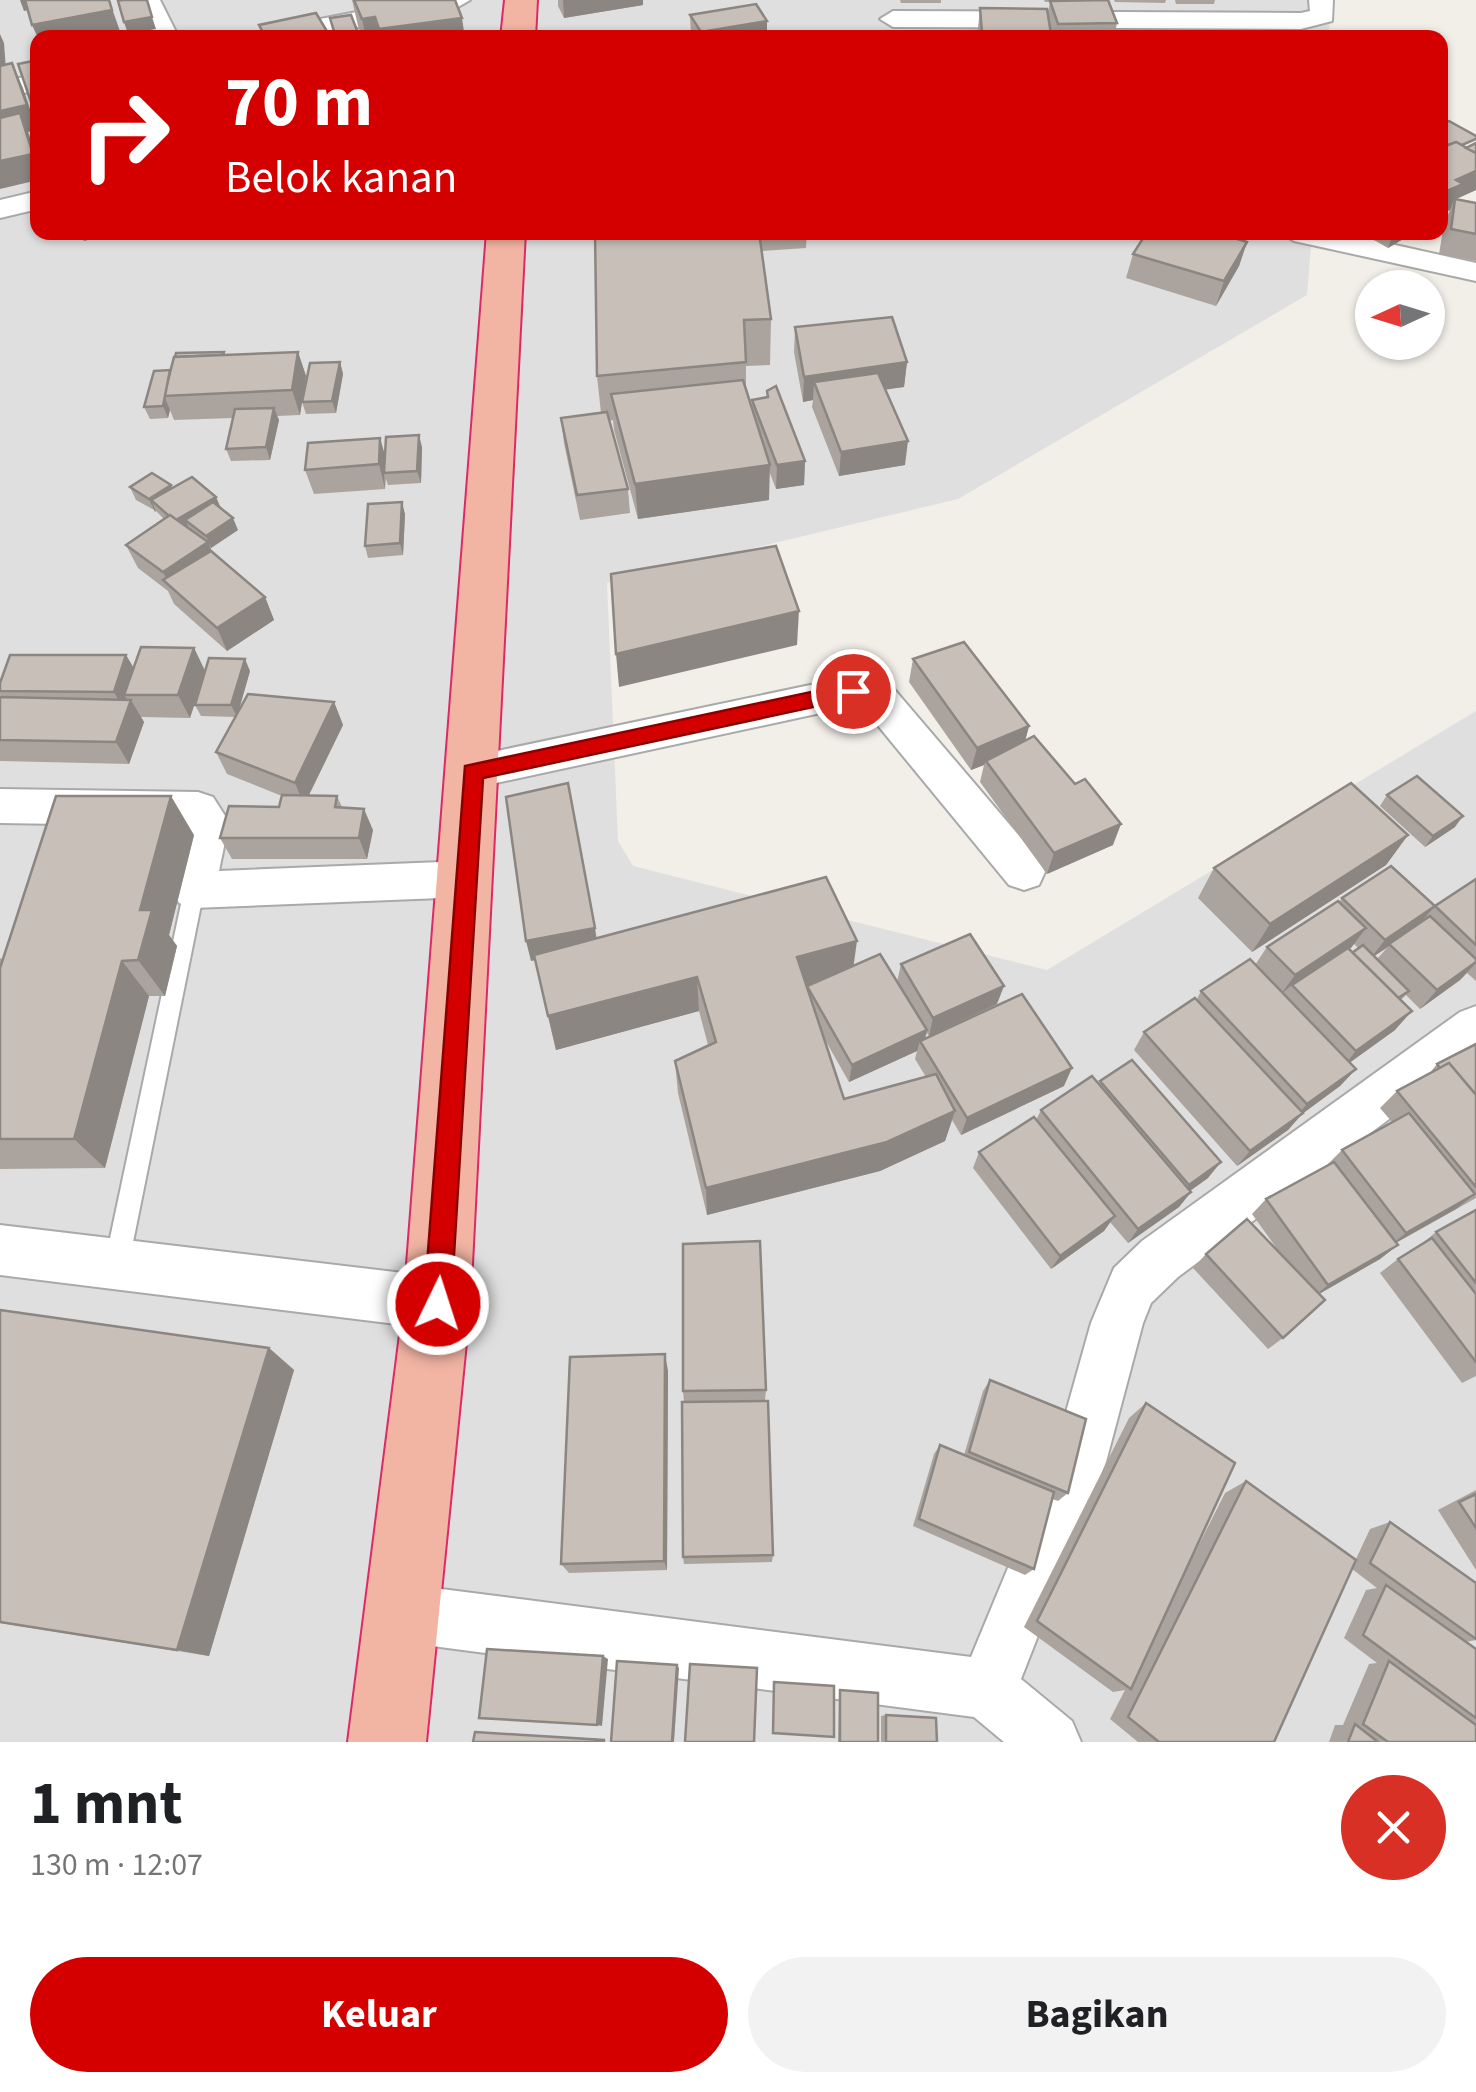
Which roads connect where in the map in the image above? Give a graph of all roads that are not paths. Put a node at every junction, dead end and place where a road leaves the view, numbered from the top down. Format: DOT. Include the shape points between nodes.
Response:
graph roads {
  1 [pos="148,0"];
  2 [pos="458,0"];
  3 [pos="521,0"];
  4 [pos="872,0"];
  5 [pos="1321,0"];
  6 [pos="945,18"];
  7 [pos="892,19"];
  8 [pos="162,30"];
  9 [pos="304,30"];
  10 [pos="519,30"];
  11 [pos="905,30"];
  12 [pos="30,84"];
  13 [pos="0,90"];
  14 [pos="30,202"];
  15 [pos="0,209"];
  16 [pos="506,240"];
  17 [pos="1330,240"];
  18 [pos="1476,272"];
  19 [pos="473,772"];
  20 [pos="0,806"];
  21 [pos="1024,872"];
  22 [pos="466,879"];
  23 [pos="194,890"];
  24 [pos="1476,1027"];
  25 [pos="0,1250"];
  26 [pos="116,1264"];
  27 [pos="438,1304"];
  28 [pos="402,1613"];
  29 [pos="987,1689"];
  30 [pos="387,1742"];
  31 [pos="1051,1742"];
  1 -- 8 [label="street"];
  2 -- 9 [label="street"];
  3 -- 10 [label="highway"];
  4 -- 7 [label="street"];
  5 -- 6 [label="street" via="1323,16 1301,21"];
  6 -- 7 [label="street"];
  7 -- 11 [label="street"];
  12 -- 13 [label="street"];
  14 -- 15 [label="street"];
  16 -- 19 [label="highway"];
  17 -- 18 [label="street"];
  19 -- 21 [label="street" via="853,691 880,700"];
  19 -- 22 [label="highway"];
  20 -- 23 [label="street" via="198,809 208,822"];
  22 -- 23 [label="street"];
  22 -- 27 [label="highway"];
  23 -- 26 [label="lane"];
  24 -- 29 [label="street" via="1160,1258 1132,1286 1079,1462"];
  25 -- 26 [label="street"];
  26 -- 27 [label="street"];
  27 -- 28 [label="highway"];
  28 -- 29 [label="street"];
  28 -- 30 [label="highway"];
  29 -- 31 [label="street"];
}
